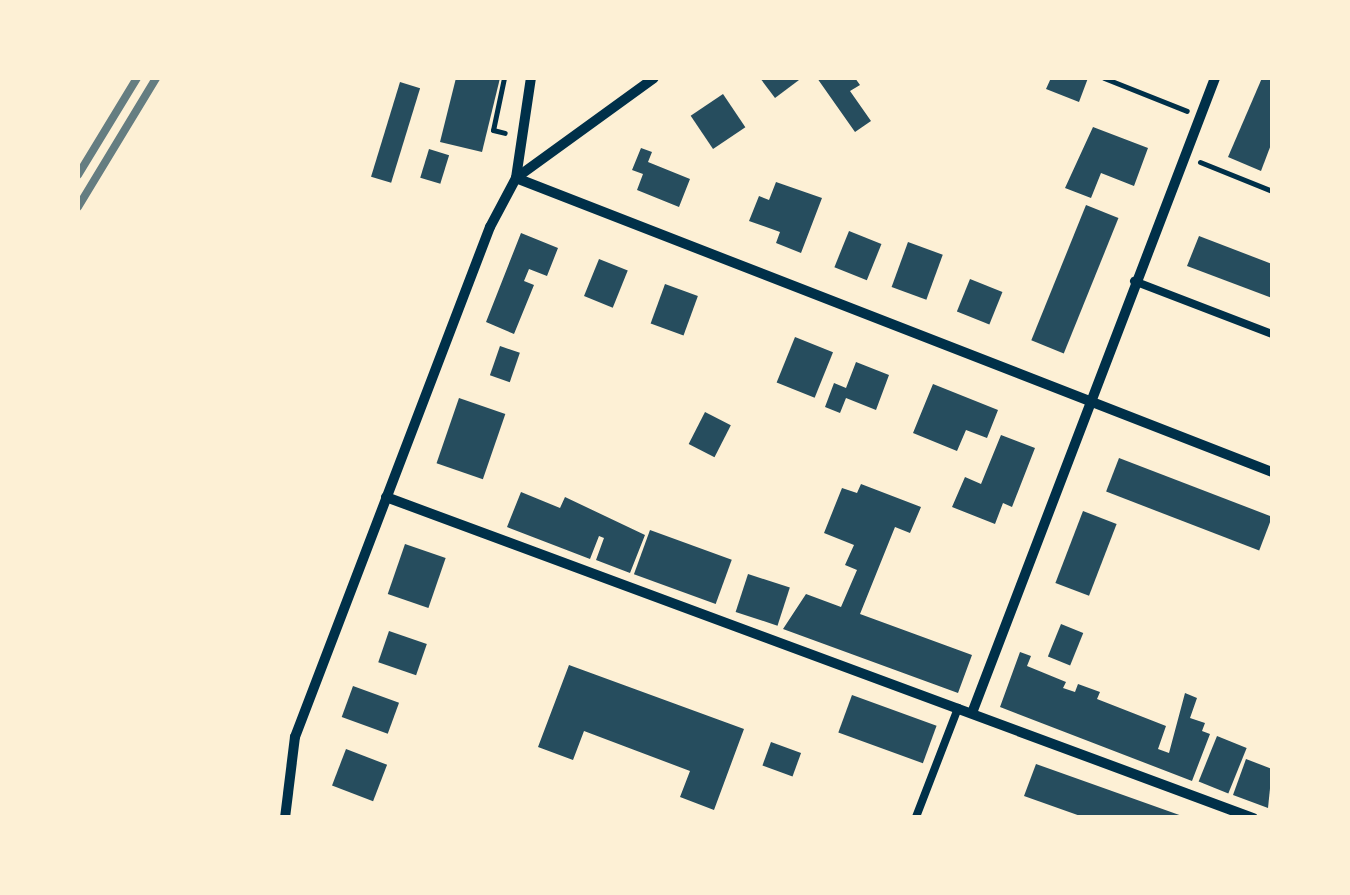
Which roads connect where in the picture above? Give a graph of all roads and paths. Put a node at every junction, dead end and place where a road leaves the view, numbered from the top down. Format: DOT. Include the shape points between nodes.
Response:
graph roads {
  1 [pos="504,78"];
  2 [pos="530,78"];
  3 [pos="654,78"];
  4 [pos="1104,78"];
  5 [pos="1214,78"];
  6 [pos="1200,116"];
  7 [pos="522,137"];
  8 [pos="1184,156"];
  9 [pos="516,178"];
  10 [pos="1272,191"];
  11 [pos="1134,281"];
  12 [pos="1272,334"];
  13 [pos="1086,399"];
  14 [pos="1272,472"];
  15 [pos="386,497"];
  16 [pos="958,708"];
  17 [pos="972,713"];
  18 [pos="916,817"];
  19 [pos="285,818"];
  20 [pos="1252,818"];
  1 -- 7 [label="path" via="493,130"];
  2 -- 7 [label="street"];
  3 -- 9 [label="street"];
  4 -- 6 [label="path"];
  5 -- 6 [label="street"];
  6 -- 8 [label="street"];
  7 -- 9 [label="street"];
  8 -- 10 [label="path"];
  8 -- 11 [label="street"];
  9 -- 13 [label="street"];
  9 -- 15 [label="street" via="490,228"];
  11 -- 12 [label="lane"];
  11 -- 13 [label="street"];
  13 -- 14 [label="street"];
  13 -- 17 [label="street"];
  15 -- 16 [label="street"];
  15 -- 19 [label="street" via="295,737"];
  16 -- 17 [label="street"];
  16 -- 18 [label="lane"];
  17 -- 20 [label="street"];
}
